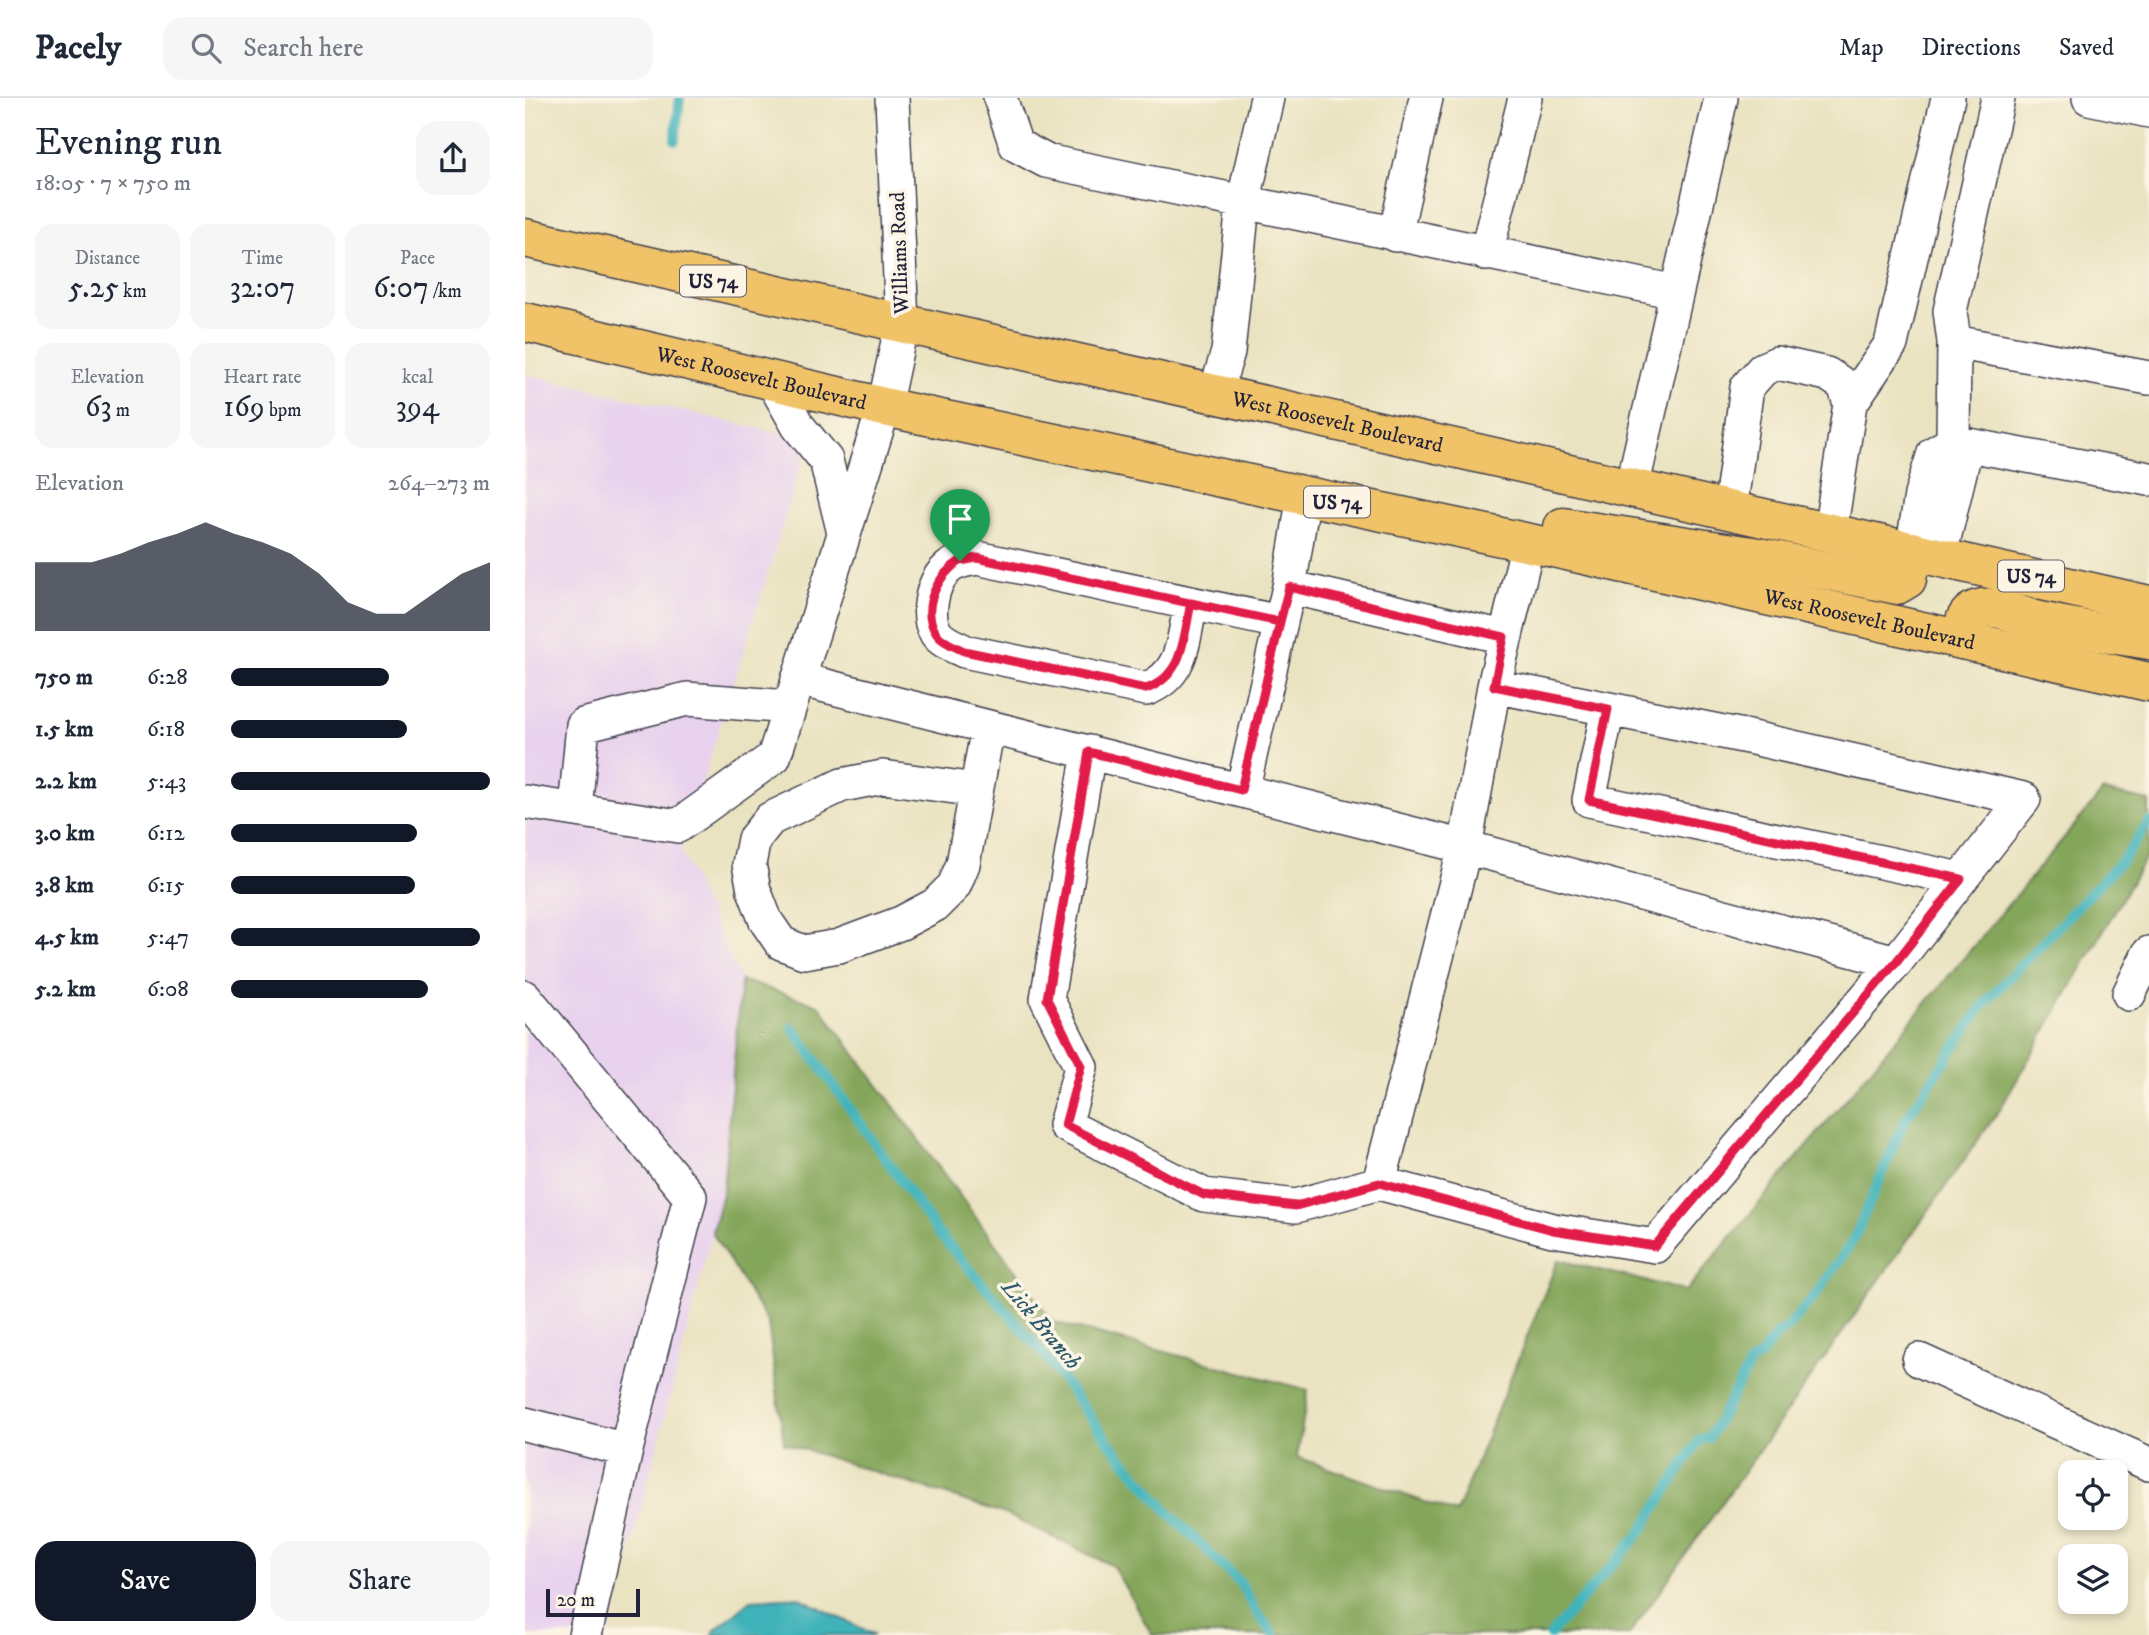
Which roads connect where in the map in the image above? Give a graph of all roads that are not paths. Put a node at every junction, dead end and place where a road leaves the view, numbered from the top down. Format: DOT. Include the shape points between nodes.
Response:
graph roads {
  1 [pos="892,98"];
  2 [pos="1000,98"];
  3 [pos="1267,98"];
  4 [pos="1426,98"];
  5 [pos="1525,98"];
  6 [pos="1721,98"];
  7 [pos="1948,98"];
  8 [pos="1998,98"];
  9 [pos="2089,98"];
  10 [pos="2149,111"];
  11 [pos="1243,204"];
  12 [pos="1395,235"];
  13 [pos="525,238"];
  14 [pos="1486,254"];
  15 [pos="1676,292"];
  16 [pos="525,322"];
  17 [pos="902,323"];
  18 [pos="1954,342"];
  19 [pos="2149,378"];
  20 [pos="772,380"];
  21 [pos="1215,394"];
  22 [pos="1850,404"];
  23 [pos="884,407"];
  24 [pos="1953,442"];
  25 [pos="2149,479"];
  26 [pos="1632,488"];
  27 [pos="1304,495"];
  28 [pos="1730,510"];
  29 [pos="1432,522"];
  30 [pos="1830,532"];
  31 [pos="844,533"];
  32 [pos="1528,543"];
  33 [pos="1926,553"];
  34 [pos="1289,587"];
  35 [pos="1191,603"];
  36 [pos="2149,605"];
  37 [pos="1280,622"];
  38 [pos="1504,637"];
  39 [pos="1962,640"];
  40 [pos="2149,640"];
  41 [pos="2149,682"];
  42 [pos="1494,686"];
  43 [pos="794,693"];
  44 [pos="1608,709"];
  45 [pos="988,727"];
  46 [pos="1089,752"];
  47 [pos="976,789"];
  48 [pos="1241,790"];
  49 [pos="525,802"];
  50 [pos="575,810"];
  51 [pos="1465,847"];
  52 [pos="1961,879"];
  53 [pos="2149,953"];
  54 [pos="1896,962"];
  55 [pos="2129,994"];
  56 [pos="525,997"];
  57 [pos="1379,1183"];
  58 [pos="1919,1360"];
  59 [pos="525,1424"];
  60 [pos="627,1450"];
  61 [pos="2149,1465"];
  62 [pos="585,1635"];
  1 -- 17 [label="street, Williams Road"];
  2 -- 11 [label="street" via="1016,145 1046,161"];
  3 -- 11 [label="street"];
  4 -- 12 [label="street"];
  5 -- 14 [label="street"];
  6 -- 15 [label="street"];
  7 -- 22 [label="street" via="1891,344"];
  8 -- 18 [label="street" via="1950,311"];
  9 -- 10 [label="street"];
  11 -- 12 [label="street"];
  11 -- 21 [label="street" via="1228,352"];
  12 -- 14 [label="street"];
  13 -- 17 [label="highway, West Roosevelt Boulevard / US 74"];
  14 -- 15 [label="street"];
  15 -- 26 [label="street"];
  16 -- 20 [label="highway, West Roosevelt Boulevard / US 74"];
  17 -- 21 [label="highway, West Roosevelt Boulevard / US 74"];
  17 -- 23 [label="street, Williams Road"];
  18 -- 19 [label="street"];
  18 -- 24 [label="street"];
  20 -- 23 [label="highway, West Roosevelt Boulevard / US 74"];
  20 -- 31 [label="street" via="798,426 827,460"];
  21 -- 26 [label="highway, West Roosevelt Boulevard / US 74"];
  22 -- 28 [label="street" via="1844,385 1827,374 1777,363 1763,369 1747,387"];
  22 -- 30 [label="street"];
  23 -- 27 [label="highway, West Roosevelt Boulevard / US 74"];
  23 -- 31 [label="street, Williams Road"];
  24 -- 25 [label="street"];
  24 -- 33 [label="street" via="1934,453 1921,495"];
  26 -- 28 [label="highway, West Roosevelt Boulevard / US 74"];
  27 -- 29 [label="highway, West Roosevelt Boulevard / US 74"];
  27 -- 34 [label="street"];
  28 -- 30 [label="highway, West Roosevelt Boulevard / US 74"];
  29 -- 32 [label="highway, West Roosevelt Boulevard / US 74"];
  29 -- 33 [label="highway" via="1549,526 1759,557 1897,585"];
  30 -- 33 [label="highway, West Roosevelt Boulevard / US 74"];
  31 -- 43 [label="street, Williams Road"];
  32 -- 38 [label="street"];
  32 -- 39 [label="highway, West Roosevelt Boulevard / US 74"];
  33 -- 36 [label="highway, West Roosevelt Boulevard / US 74"];
  34 -- 37 [label="street"];
  34 -- 38 [label="street"];
  35 -- 35 [label="street" via="1178,661 1164,682 1146,689 964,651 936,632 931,614 933,591 945,570 977,558"];
  35 -- 37 [label="street"];
  37 -- 48 [label="street"];
  38 -- 42 [label="street"];
  39 -- 40 [label="highway" via="1963,621 1970,613 1992,608"];
  39 -- 41 [label="highway, West Roosevelt Boulevard / US 74"];
  42 -- 44 [label="street"];
  42 -- 51 [label="street"];
  43 -- 45 [label="street"];
  43 -- 50 [label="street, Williams Road" via="774,757 678,826"];
  43 -- 50 [label="street" via="687,699 583,725"];
  44 -- 52 [label="street" via="1589,800"];
  44 -- 52 [label="street" via="2024,799"];
  45 -- 46 [label="street"];
  45 -- 47 [label="street"];
  46 -- 48 [label="street"];
  46 -- 57 [label="street" via="1047,999 1081,1066 1065,1125 1204,1195 1296,1206"];
  47 -- 47 [label="street" via="963,864 954,886 935,905 839,946 804,952 781,943 766,921 749,864 754,839 770,819 842,785 883,777"];
  48 -- 51 [label="street"];
  49 -- 50 [label="street, Williams Road"];
  51 -- 54 [label="street"];
  51 -- 57 [label="street"];
  52 -- 54 [label="street"];
  53 -- 55 [label="street"];
  54 -- 57 [label="street" via="1655,1246 1553,1230"];
  56 -- 60 [label="street" via="690,1197"];
  58 -- 61 [label="street"];
  59 -- 60 [label="street"];
  60 -- 62 [label="street"];
}
